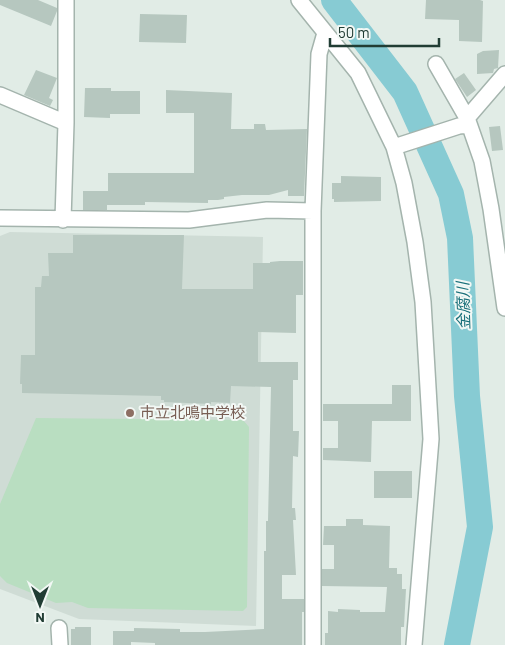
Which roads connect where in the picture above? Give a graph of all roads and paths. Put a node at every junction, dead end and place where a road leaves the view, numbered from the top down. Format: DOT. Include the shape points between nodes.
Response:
graph roads {
  1 [pos="66,0"];
  2 [pos="299,0"];
  3 [pos="325,34"];
  4 [pos="436,64"];
  5 [pos="505,74"];
  6 [pos="0,95"];
  7 [pos="66,123"];
  8 [pos="465,123"];
  9 [pos="394,147"];
  10 [pos="498,209"];
  11 [pos="313,211"];
  12 [pos="0,218"];
  13 [pos="63,220"];
  14 [pos="505,308"];
  15 [pos="59,628"];
  16 [pos="60,645"];
  17 [pos="313,645"];
  18 [pos="414,645"];
  1 -- 7 [label="street"];
  2 -- 3 [label="street"];
  3 -- 9 [label="street" via="358,73"];
  3 -- 11 [label="street" via="319,54"];
  4 -- 8 [label="street"];
  5 -- 8 [label="street"];
  6 -- 7 [label="street"];
  7 -- 13 [label="street"];
  8 -- 9 [label="street"];
  8 -- 10 [label="street"];
  9 -- 18 [label="street" via="404,184 422,302 431,439"];
  10 -- 14 [label="street"];
  11 -- 13 [label="street" via="267,210 189,220"];
  11 -- 17 [label="street"];
  12 -- 13 [label="street"];
  15 -- 16 [label="street"];
}
